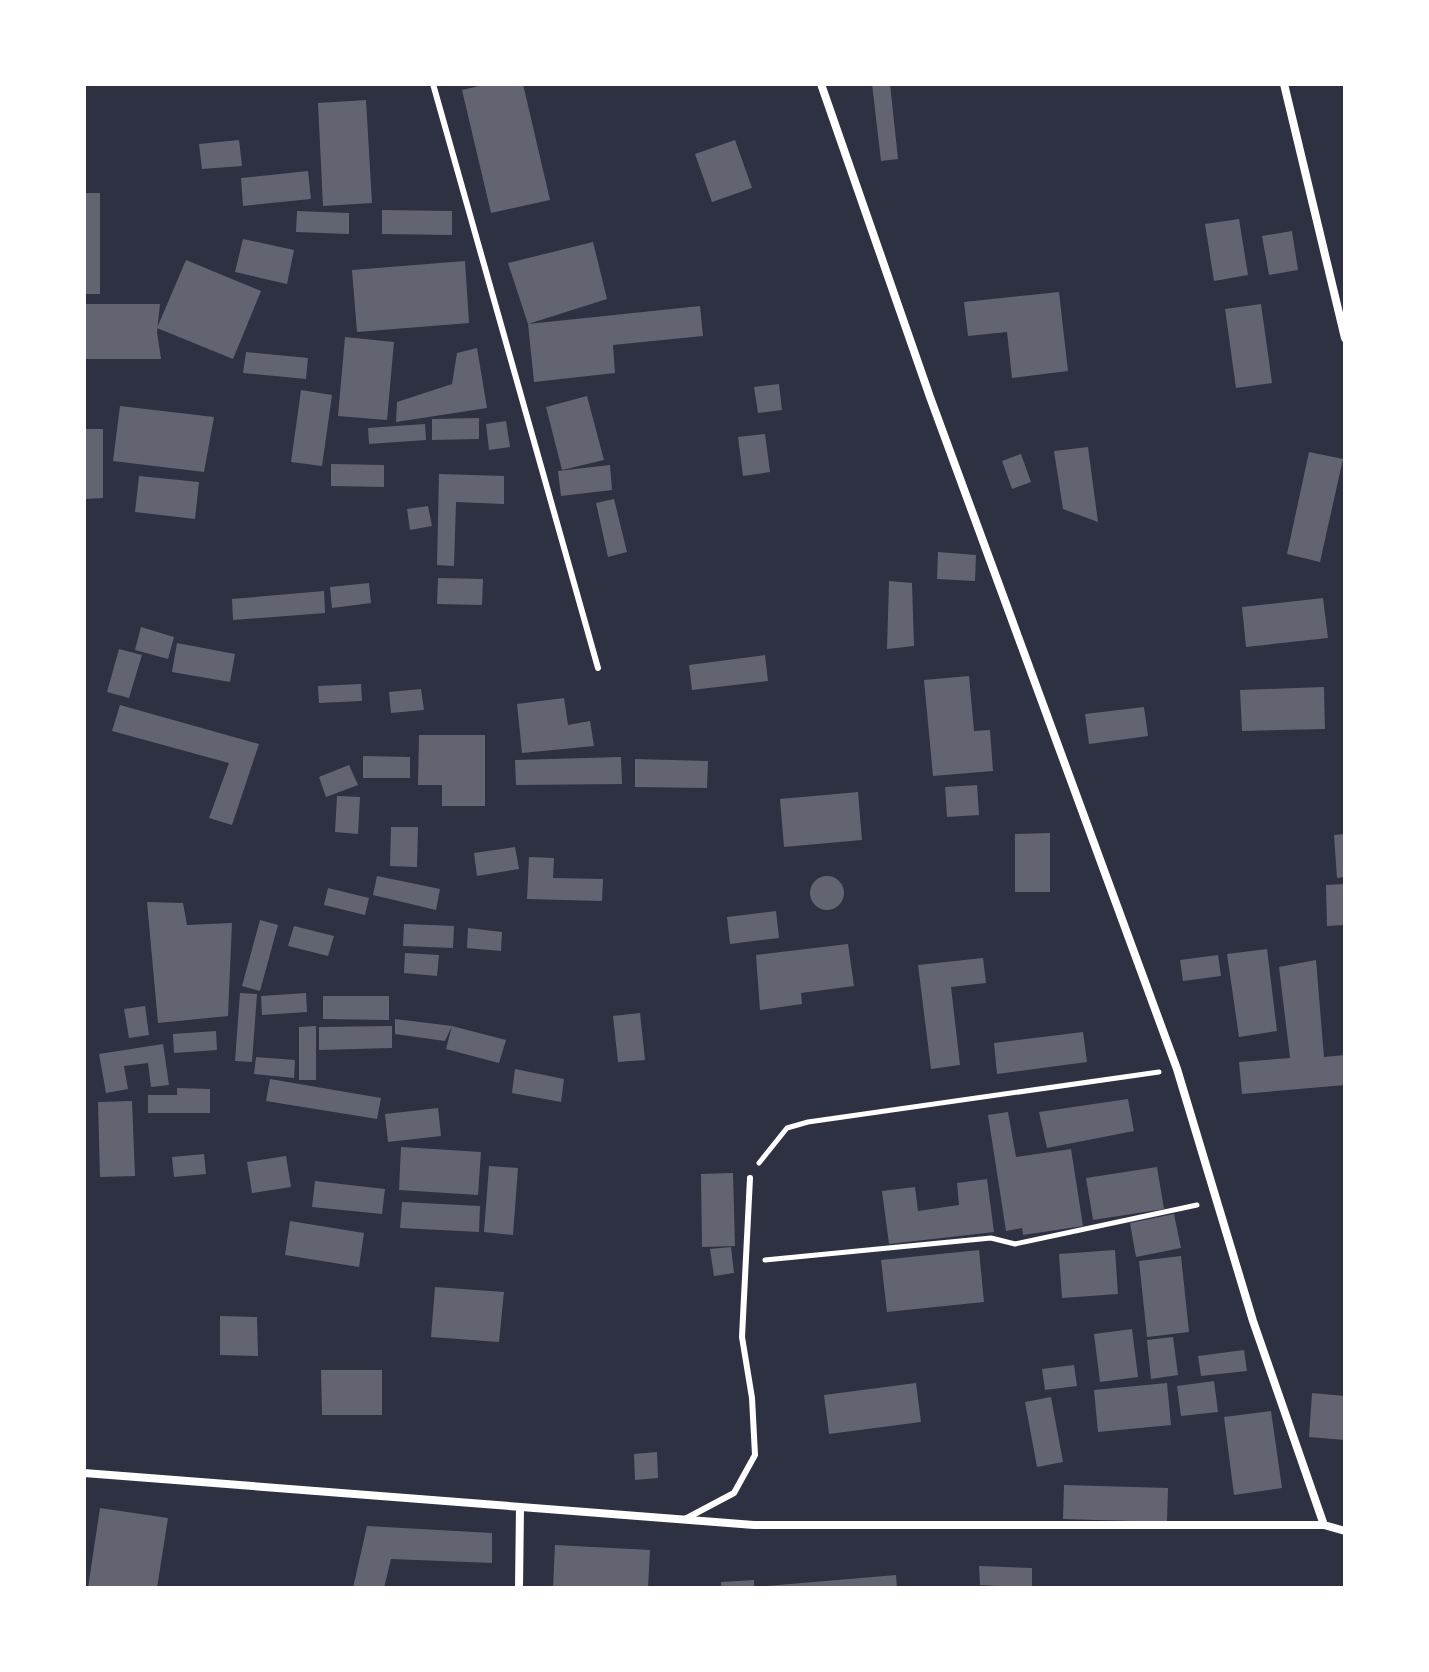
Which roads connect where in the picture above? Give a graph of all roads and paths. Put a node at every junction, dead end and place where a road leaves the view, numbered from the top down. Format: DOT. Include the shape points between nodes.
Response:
graph roads {
  1 [pos="433,84"];
  2 [pos="821,84"];
  3 [pos="1284,84"];
  4 [pos="1345,338"];
  5 [pos="598,668"];
  6 [pos="1177,1069"];
  7 [pos="750,1178"];
  8 [pos="1216,1200"];
  9 [pos="748,1262"];
  10 [pos="84,1473"];
  11 [pos="520,1507"];
  12 [pos="685,1519"];
  13 [pos="1324,1525"];
  14 [pos="1345,1531"];
  15 [pos="519,1588"];
  1 -- 5 [label="lane"];
  2 -- 6 [label="street"];
  3 -- 4 [label="street"];
  6 -- 7 [label="path" via="808,1122 787,1128"];
  6 -- 8 [label="street"];
  7 -- 9 [label="lane"];
  8 -- 9 [label="path" via="1015,1244 991,1238"];
  8 -- 13 [label="street"];
  9 -- 12 [label="lane" via="742,1337 755,1455 734,1493"];
  10 -- 11 [label="street"];
  11 -- 12 [label="street"];
  11 -- 15 [label="street"];
  12 -- 13 [label="street" via="754,1525"];
  13 -- 14 [label="street"];
}
